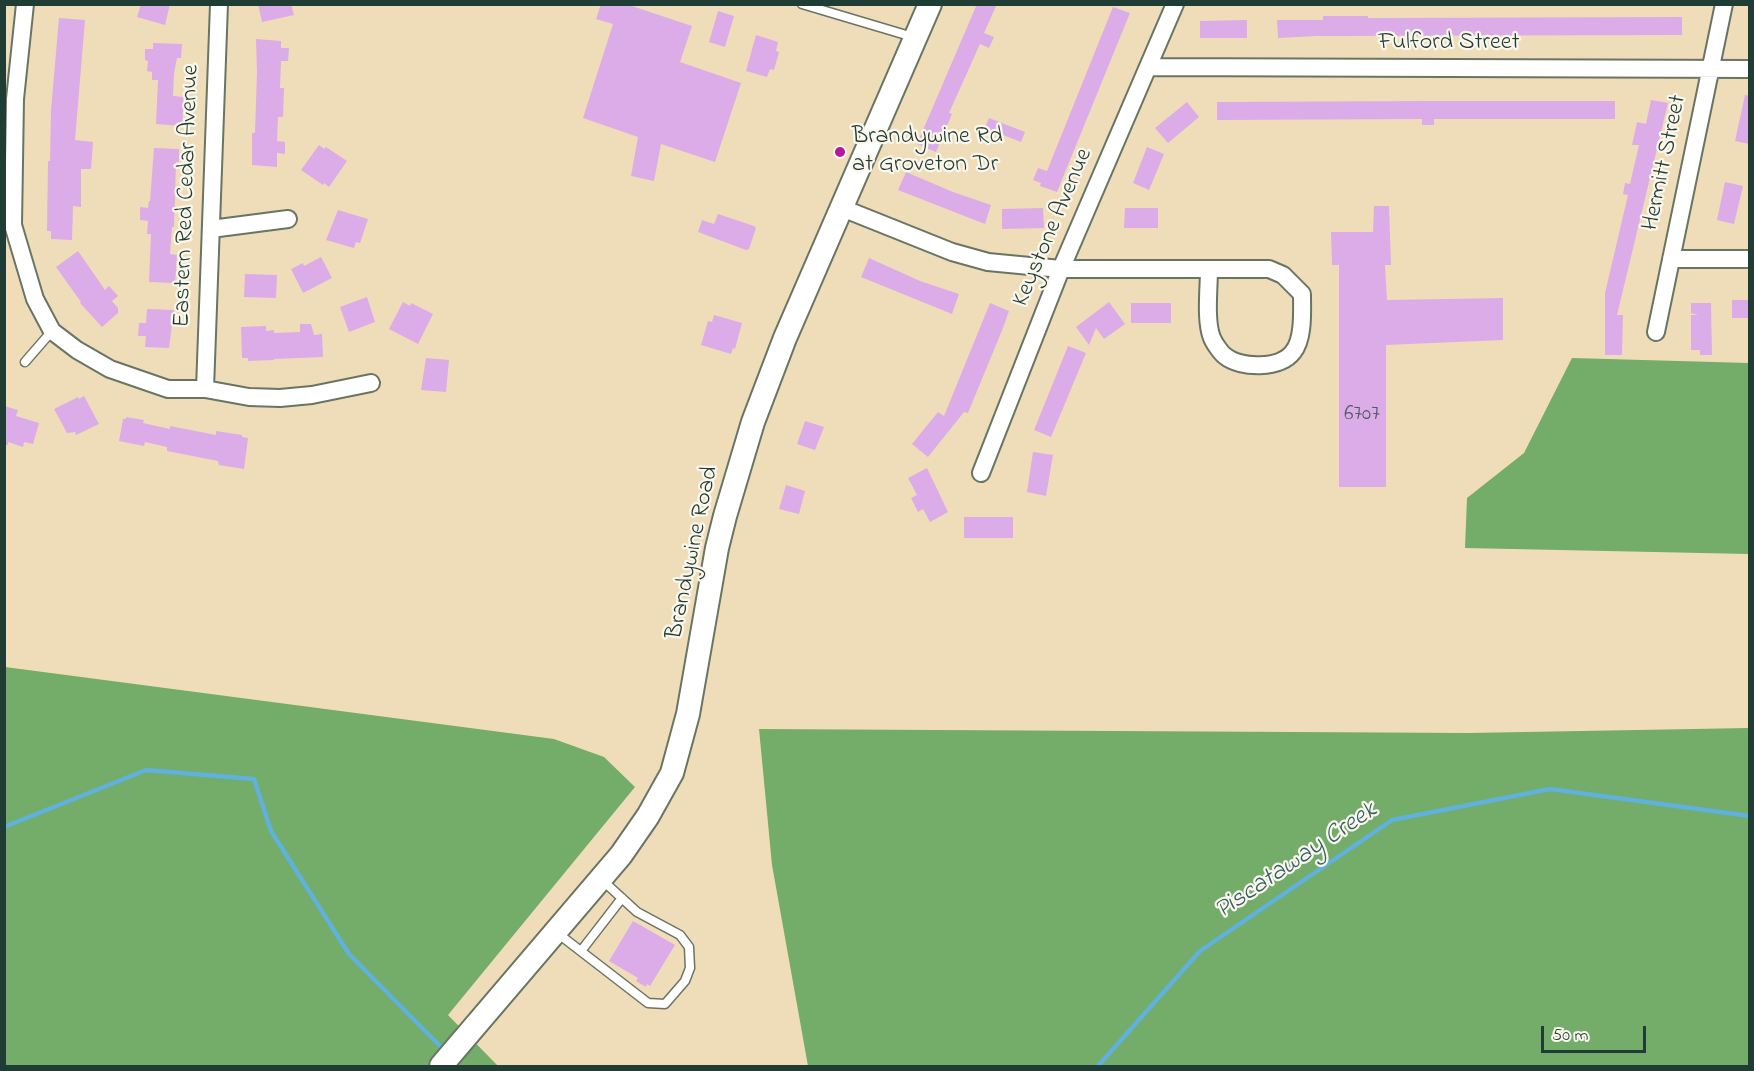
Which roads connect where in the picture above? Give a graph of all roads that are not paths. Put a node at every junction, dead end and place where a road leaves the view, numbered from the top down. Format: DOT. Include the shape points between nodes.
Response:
graph roads {
  1 [pos="25,4"];
  2 [pos="219,4"];
  3 [pos="802,4"];
  4 [pos="930,4"];
  5 [pos="1175,4"];
  6 [pos="1724,4"];
  7 [pos="916,38"];
  8 [pos="1149,67"];
  9 [pos="1710,69"];
  10 [pos="1749,69"];
  11 [pos="842,208"];
  12 [pos="288,219"];
  13 [pos="211,229"];
  14 [pos="1671,259"];
  15 [pos="1749,259"];
  16 [pos="1061,269"];
  17 [pos="1209,269"];
  18 [pos="52,331"];
  19 [pos="1656,332"];
  20 [pos="25,362"];
  21 [pos="371,383"];
  22 [pos="205,389"];
  23 [pos="981,473"];
  24 [pos="600,878"];
  25 [pos="622,898"];
  26 [pos="555,932"];
  27 [pos="581,951"];
  28 [pos="441,1066"];
  1 -- 18 [label="street" via="15,99 13,225 35,299"];
  2 -- 13 [label="street, Eastern Red Cedar Avenue"];
  3 -- 7 [label="lane"];
  4 -- 7 [label="main road, Brandywine Road"];
  5 -- 8 [label="street, Keystone Avenue"];
  6 -- 9 [label="street, Hermitt Street"];
  7 -- 11 [label="main road, Brandywine Road"];
  8 -- 9 [label="street, Fulford Street"];
  8 -- 16 [label="street, Keystone Avenue"];
  9 -- 10 [label="street, Fulford Street"];
  9 -- 14 [label="street, Hermitt Street"];
  11 -- 16 [label="street" via="961,255 988,262"];
  11 -- 24 [label="main road, Brandywine Road" via="753,422 725,516 688,714 672,773 648,816"];
  12 -- 13 [label="street"];
  13 -- 22 [label="street, Eastern Red Cedar Avenue"];
  14 -- 15 [label="street"];
  14 -- 19 [label="street, Hermitt Street"];
  16 -- 17 [label="street"];
  16 -- 23 [label="street, Keystone Avenue"];
  17 -- 17 [label="street" via="1269,270 1283,275 1302,294 1303,327 1293,352 1267,365 1251,366 1226,357 1212,338"];
  18 -- 20 [label="lane"];
  18 -- 22 [label="street" via="110,369 168,389"];
  21 -- 22 [label="street" via="280,398 249,398"];
  24 -- 25 [label="lane"];
  24 -- 26 [label="main road, Brandywine Road"];
  25 -- 27 [label="lane"];
  25 -- 27 [label="lane" via="637,912 680,935 689,946 690,968 685,981 665,1004 648,1003"];
  26 -- 27 [label="lane"];
  26 -- 28 [label="main road, Brandywine Road"];
}
